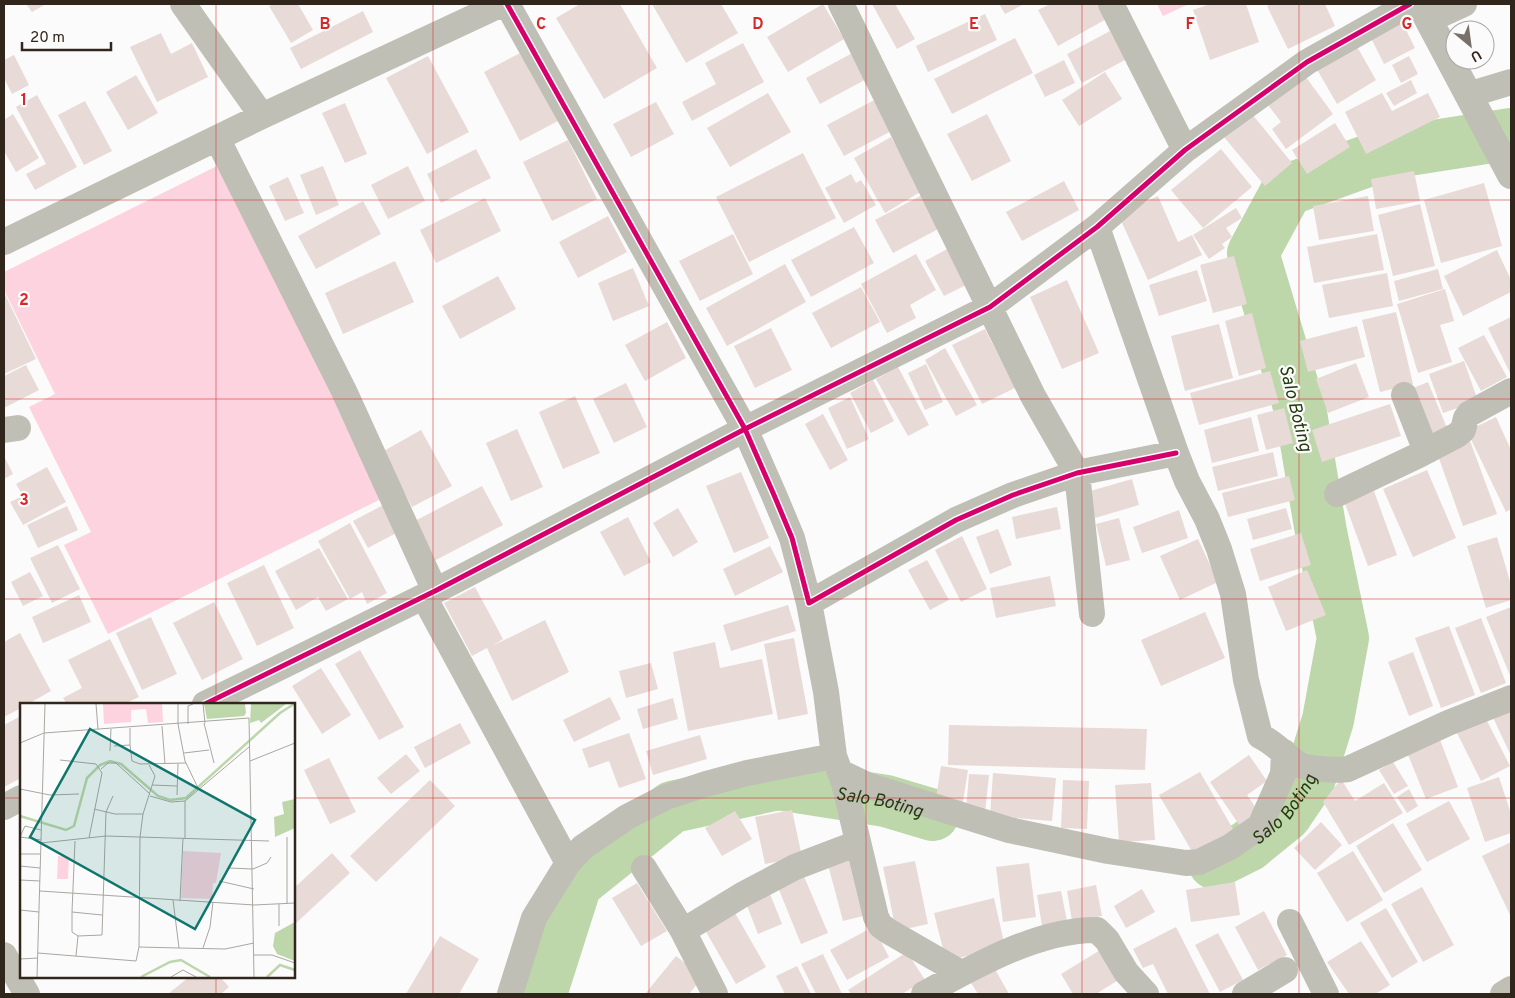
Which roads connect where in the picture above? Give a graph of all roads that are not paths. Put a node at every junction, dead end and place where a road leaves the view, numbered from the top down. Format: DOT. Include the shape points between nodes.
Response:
graph roads {
  1 [pos="183,4"];
  2 [pos="502,4"];
  3 [pos="507,4"];
  4 [pos="841,4"];
  5 [pos="1111,4"];
  6 [pos="1464,4"];
  7 [pos="1420,9"];
  8 [pos="1511,82"];
  9 [pos="1468,95"];
  10 [pos="262,116"];
  11 [pos="217,138"];
  12 [pos="1185,150"];
  13 [pos="1511,175"];
  14 [pos="1097,227"];
  15 [pos="4,242"];
  16 [pos="990,307"];
  17 [pos="1511,391"];
  18 [pos="1404,395"];
  19 [pos="745,429"];
  20 [pos="1426,451"];
  21 [pos="1176,453"];
  22 [pos="1077,473"];
  23 [pos="1337,494"];
  24 [pos="429,594"];
  25 [pos="809,603"];
  26 [pos="1092,614"];
  27 [pos="1511,698"];
  28 [pos="207,703"];
  29 [pos="1292,758"];
  30 [pos="839,770"];
  31 [pos="20,799"];
  32 [pos="4,807"];
  33 [pos="856,834"];
  34 [pos="568,863"];
  35 [pos="644,868"];
  36 [pos="1290,922"];
  37 [pos="683,931"];
  38 [pos="4,955"];
  39 [pos="1285,970"];
  40 [pos="961,973"];
  41 [pos="1511,989"];
  42 [pos="512,993"];
  43 [pos="27,994"];
  44 [pos="715,994"];
  45 [pos="924,994"];
  46 [pos="1146,994"];
  47 [pos="1244,994"];
  48 [pos="1326,994"];
  49 [pos="1503,994"];
  1 -- 10 [label="street"];
  2 -- 10 [label="street"];
  3 -- 19 [label="street"];
  4 -- 16 [label="street"];
  5 -- 12 [label="street"];
  6 -- 7 [label="street"];
  7 -- 9 [label="street"];
  7 -- 12 [label="street" via="1306,62"];
  8 -- 9 [label="street"];
  9 -- 13 [label="street"];
  10 -- 11 [label="street"];
  11 -- 15 [label="street"];
  11 -- 24 [label="street" via="344,391"];
  12 -- 14 [label="street"];
  14 -- 16 [label="street"];
  14 -- 21 [label="street"];
  16 -- 19 [label="street"];
  16 -- 22 [label="street" via="1033,396"];
  17 -- 20 [label="street" via="1469,414 1463,430"];
  18 -- 20 [label="street"];
  19 -- 24 [label="street"];
  19 -- 25 [label="street" via="792,538"];
  20 -- 23 [label="street"];
  21 -- 22 [label="street"];
  21 -- 29 [label="street" via="1219,548 1233,594 1246,680 1260,736"];
  22 -- 25 [label="street" via="956,520"];
  22 -- 26 [label="street"];
  24 -- 28 [label="street"];
  24 -- 34 [label="street"];
  25 -- 30 [label="street"];
  27 -- 29 [label="street" via="1348,769 1340,771"];
  29 -- 30 [label="street" via="1260,826 1230,847 1193,863 1108,851 1009,830 869,786"];
  30 -- 33 [label="street"];
  30 -- 34 [label="street" via="747,774 666,797 627,817 583,847"];
  31 -- 32 [label="street"];
  33 -- 37 [label="street" via="742,894"];
  33 -- 40 [label="street" via="880,925"];
  34 -- 42 [label="street" via="534,918"];
  35 -- 37 [label="street"];
  36 -- 48 [label="street"];
  37 -- 44 [label="street"];
  38 -- 43 [label="street"];
  39 -- 47 [label="street"];
  40 -- 45 [label="street"];
  40 -- 46 [label="street" via="1025,944 1073,932 1097,930 1107,940 1126,972"];
  41 -- 49 [label="street"];
}
